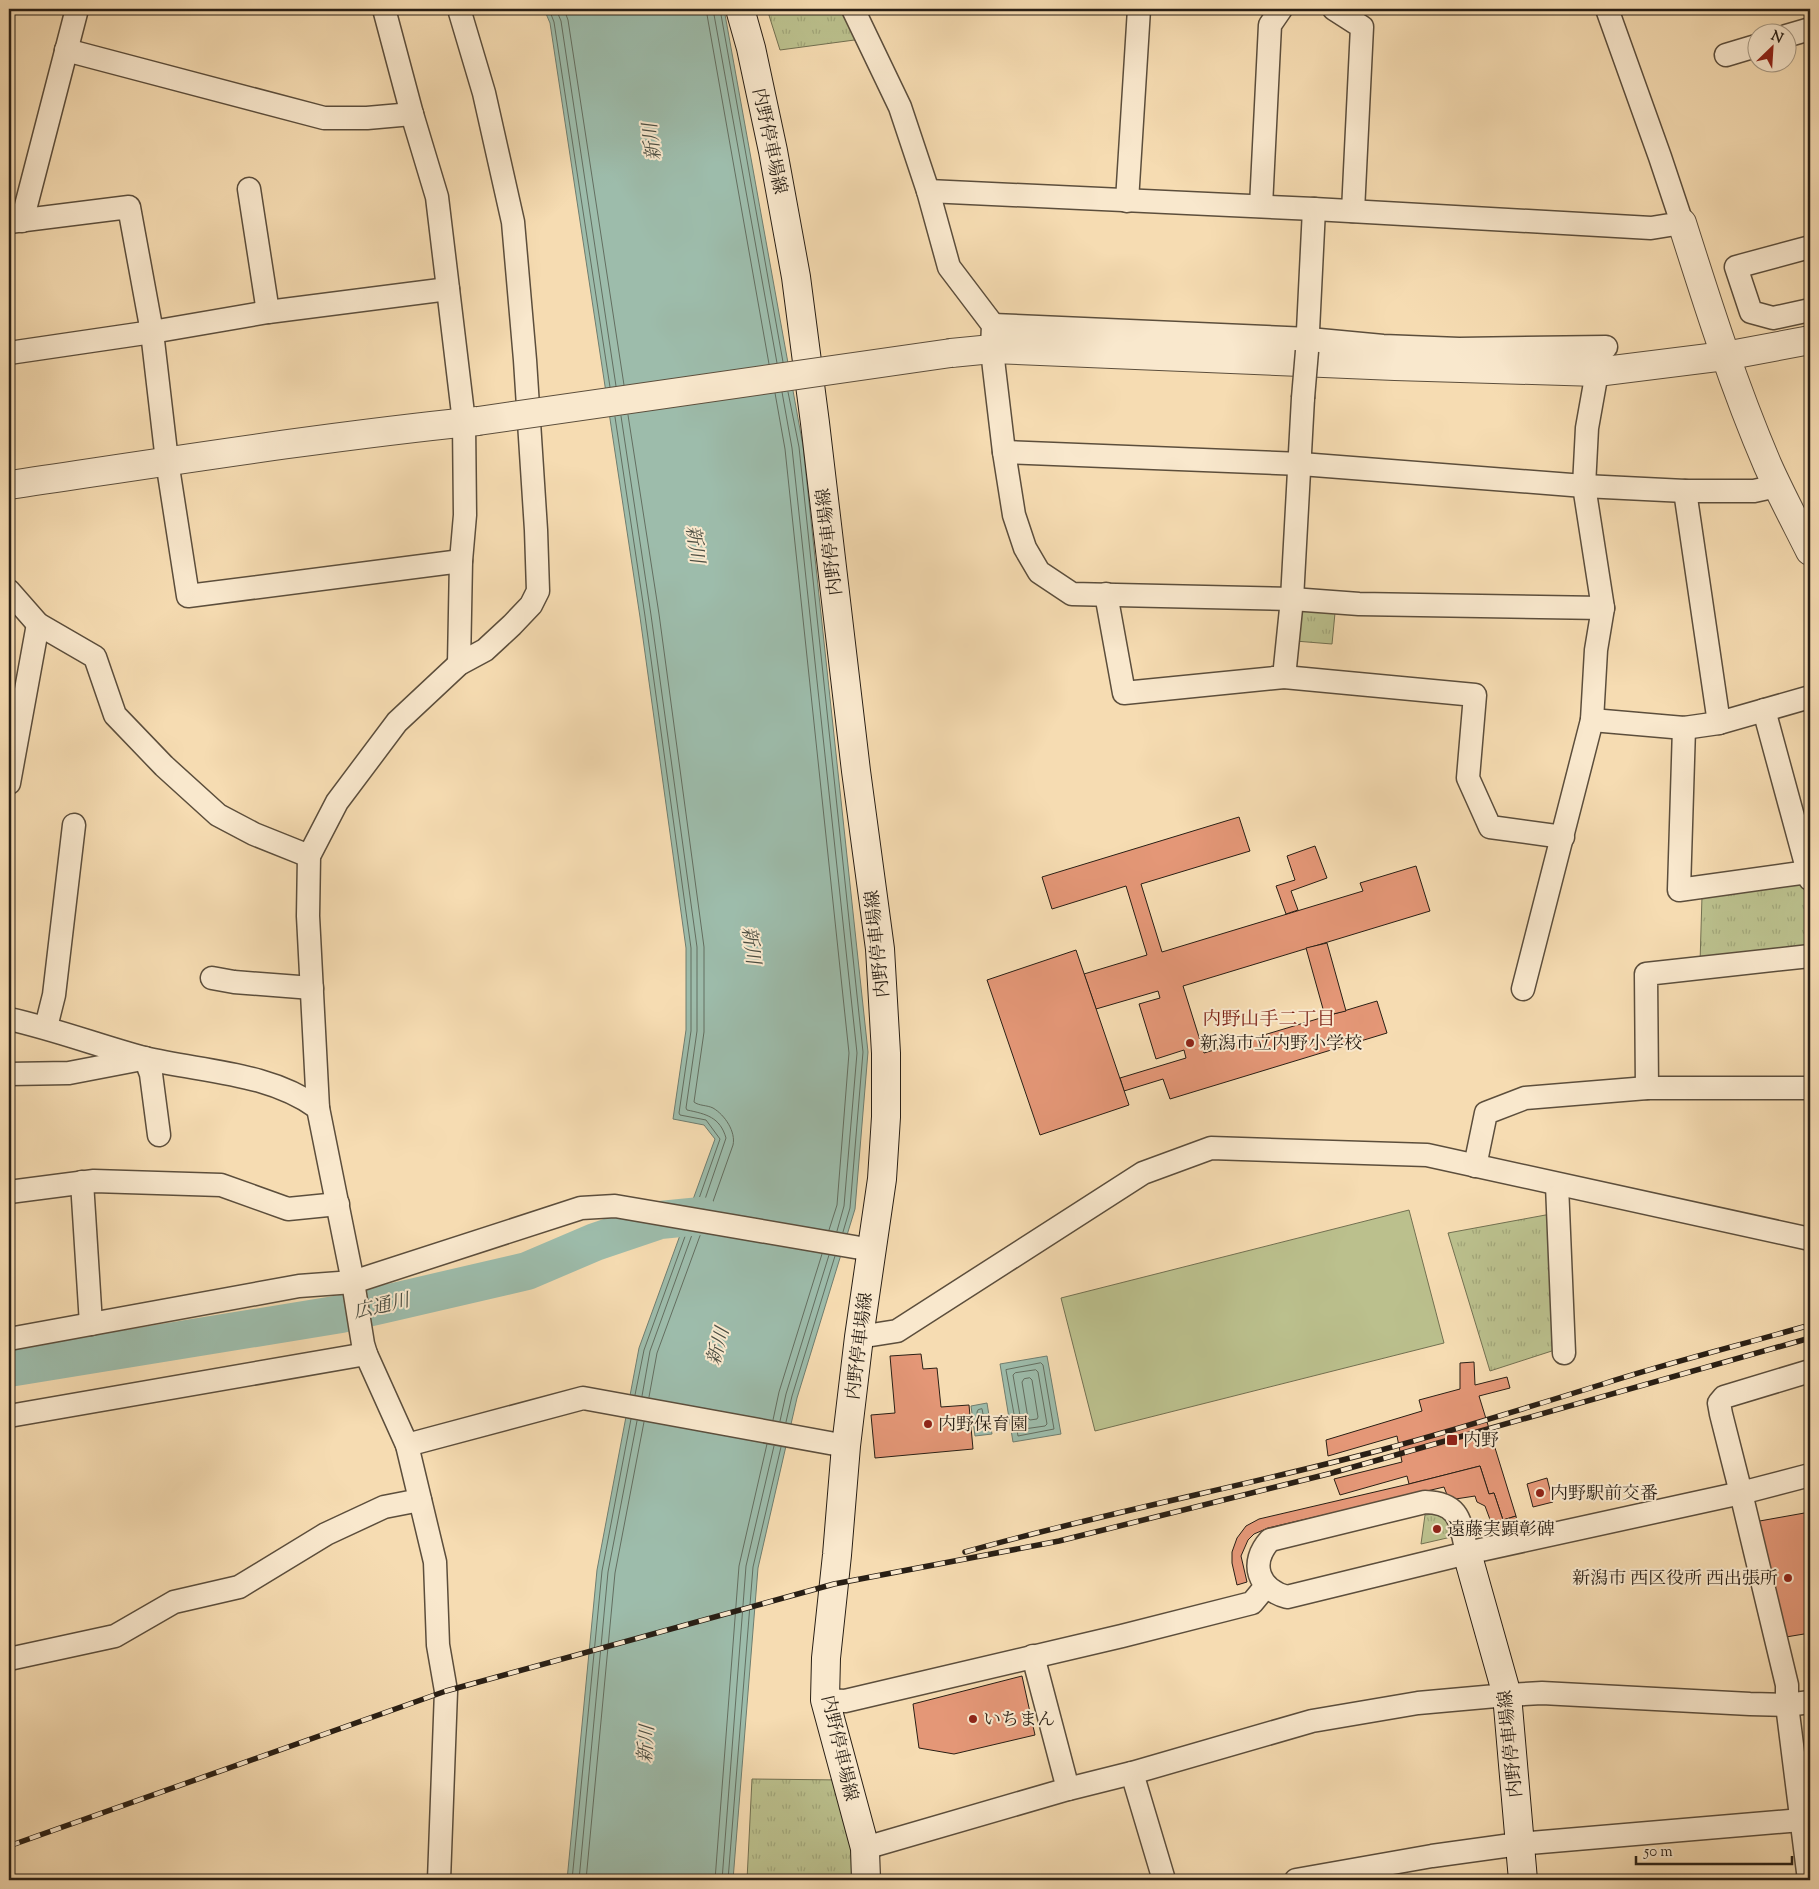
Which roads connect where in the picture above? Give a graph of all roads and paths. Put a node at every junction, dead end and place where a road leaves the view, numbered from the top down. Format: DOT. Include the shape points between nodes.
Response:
graph roads {
  1 [pos="76,9"];
  2 [pos="384,9"];
  3 [pos="459,9"];
  4 [pos="740,9"];
  5 [pos="853,9"];
  6 [pos="1139,9"];
  7 [pos="1281,9"];
  8 [pos="1334,9"];
  9 [pos="1607,9"];
  10 [pos="1810,29"];
  11 [pos="1796,33"];
  12 [pos="1746,49"];
  13 [pos="66,50"];
  14 [pos="1726,55"];
  15 [pos="412,114"];
  16 [pos="249,189"];
  17 [pos="928,191"];
  18 [pos="1126,201"];
  19 [pos="1261,206"];
  20 [pos="1314,209"];
  21 [pos="1353,211"];
  22 [pos="15,222"];
  23 [pos="1682,223"];
  24 [pos="1810,246"];
  25 [pos="448,289"];
  26 [pos="1810,310"];
  27 [pos="268,312"];
  28 [pos="152,332"];
  29 [pos="993,337"];
  30 [pos="1810,340"];
  31 [pos="1308,345"];
  32 [pos="9,352"];
  33 [pos="1725,356"];
  34 [pos="1602,360"];
  35 [pos="471,421"];
  36 [pos="1004,452"];
  37 [pos="168,461"];
  38 [pos="1301,464"];
  39 [pos="9,484"];
  40 [pos="1584,486"];
  41 [pos="1777,486"];
  42 [pos="1685,491"];
  43 [pos="1810,552"];
  44 [pos="461,561"];
  45 [pos="9,591"];
  46 [pos="1106,594"];
  47 [pos="1292,599"];
  48 [pos="1603,608"];
  49 [pos="38,624"];
  50 [pos="459,664"];
  51 [pos="1284,677"];
  52 [pos="1810,697"];
  53 [pos="1764,710"];
  54 [pos="1592,720"];
  55 [pos="1718,723"];
  56 [pos="1684,728"];
  57 [pos="9,783"];
  58 [pos="74,825"];
  59 [pos="1563,837"];
  60 [pos="308,856"];
  61 [pos="1809,875"];
  62 [pos="1810,956"];
  63 [pos="212,978"];
  64 [pos="312,988"];
  65 [pos="1523,989"];
  66 [pos="9,1019"];
  67 [pos="46,1027"];
  68 [pos="145,1058"];
  69 [pos="9,1074"];
  70 [pos="1647,1088"];
  71 [pos="1810,1088"];
  72 [pos="318,1108"];
  73 [pos="159,1135"];
  74 [pos="1475,1166"];
  75 [pos="82,1182"];
  76 [pos="1557,1184"];
  77 [pos="9,1192"];
  78 [pos="338,1204"];
  79 [pos="1810,1239"];
  80 [pos="872,1250"];
  81 [pos="354,1286"];
  82 [pos="91,1324"];
  83 [pos="859,1337"];
  84 [pos="9,1340"];
  85 [pos="365,1349"];
  86 [pos="1564,1353"];
  87 [pos="1810,1370"];
  88 [pos="9,1416"];
  89 [pos="407,1445"];
  90 [pos="846,1446"];
  91 [pos="1810,1475"];
  92 [pos="1741,1493"];
  93 [pos="420,1500"];
  94 [pos="1467,1553"];
  95 [pos="1266,1586"];
  96 [pos="1033,1656"];
  97 [pos="9,1659"];
  98 [pos="1507,1695"];
  99 [pos="825,1700"];
  100 [pos="1810,1702"];
  101 [pos="1787,1705"];
  102 [pos="1132,1773"];
  103 [pos="1068,1789"];
  104 [pos="1801,1820"];
  105 [pos="1520,1844"];
  106 [pos="865,1848"];
  107 [pos="438,1880"];
  108 [pos="866,1880"];
  109 [pos="1164,1880"];
  110 [pos="1296,1880"];
  111 [pos="1524,1880"];
  112 [pos="1809,1880"];
  1 -- 13 [label="street"];
  2 -- 15 [label="street"];
  3 -- 50 [label="street" via="484,92 513,222 526,360 538,591 531,606 485,650"];
  4 -- 80 [label="main road, 内野停車場線" via="773,151 796,277 880,949 886,1117 882,1179"];
  5 -- 17 [label="street" via="900,107"];
  6 -- 18 [label="street"];
  7 -- 19 [label="street" via="1270,25"];
  8 -- 21 [label="street" via="1362,27"];
  9 -- 23 [label="street"];
  10 -- 11 [label="street"];
  12 -- 14 [label="street"];
  13 -- 15 [label="street" via="324,118"];
  13 -- 22 [label="street"];
  15 -- 25 [label="street" via="437,197"];
  16 -- 27 [label="street"];
  17 -- 18 [label="street"];
  17 -- 29 [label="street" via="949,267"];
  18 -- 19 [label="street"];
  19 -- 20 [label="street"];
  20 -- 21 [label="street"];
  20 -- 31 [label="street"];
  21 -- 23 [label="street" via="1651,228"];
  22 -- 28 [label="street" via="129,207"];
  23 -- 33 [label="main road"];
  24 -- 26 [label="street" via="1736,267 1751,312 1773,318"];
  25 -- 27 [label="street"];
  25 -- 35 [label="street"];
  27 -- 28 [label="street"];
  28 -- 32 [label="street"];
  28 -- 37 [label="street"];
  29 -- 31 [label="street"];
  29 -- 34 [label="main road" via="1395,366"];
  29 -- 35 [label="main road, bridge" via="951,353"];
  29 -- 36 [label="street"];
  30 -- 33 [label="main road"];
  31 -- 34 [label="street" via="1459,349"];
  31 -- 38 [label="street, bridge"];
  33 -- 34 [label="main road"];
  33 -- 41 [label="main road"];
  34 -- 40 [label="street" via="1587,428"];
  35 -- 37 [label="main road"];
  35 -- 44 [label="street"];
  36 -- 38 [label="street"];
  36 -- 46 [label="street" via="1014,515 1025,548 1039,572 1072,594"];
  37 -- 39 [label="main road"];
  37 -- 44 [label="street" via="188,596"];
  38 -- 40 [label="street"];
  38 -- 47 [label="street"];
  40 -- 42 [label="street"];
  40 -- 48 [label="street"];
  41 -- 42 [label="street" via="1754,491"];
  41 -- 43 [label="main road"];
  42 -- 55 [label="street"];
  44 -- 50 [label="street"];
  45 -- 49 [label="street"];
  46 -- 47 [label="street"];
  46 -- 51 [label="street" via="1124,693"];
  47 -- 48 [label="street" via="1359,604"];
  47 -- 51 [label="street"];
  48 -- 54 [label="street" via="1596,650"];
  49 -- 57 [label="street"];
  49 -- 60 [label="street" via="96,656 115,715 218,815"];
  50 -- 60 [label="street" via="397,722 376,748 337,802"];
  51 -- 59 [label="street" via="1475,695 1468,778 1490,827"];
  52 -- 53 [label="street"];
  53 -- 55 [label="street"];
  53 -- 61 [label="street"];
  54 -- 56 [label="street"];
  54 -- 59 [label="street"];
  55 -- 56 [label="street"];
  56 -- 61 [label="street" via="1680,890"];
  58 -- 67 [label="street" via="54,995"];
  59 -- 65 [label="street"];
  60 -- 64 [label="street"];
  62 -- 70 [label="street" via="1646,974"];
  63 -- 64 [label="street"];
  64 -- 72 [label="street"];
  66 -- 67 [label="street"];
  67 -- 68 [label="street"];
  68 -- 69 [label="street" via="69,1073"];
  68 -- 72 [label="street" via="259,1080 301,1096"];
  68 -- 73 [label="street"];
  70 -- 71 [label="street"];
  70 -- 74 [label="street" via="1525,1098 1486,1113"];
  72 -- 78 [label="street"];
  74 -- 76 [label="street"];
  74 -- 83 [label="street" via="1427,1155 1211,1148 1143,1173 897,1331"];
  75 -- 77 [label="street"];
  75 -- 78 [label="street" via="221,1185 288,1209"];
  75 -- 82 [label="street"];
  76 -- 79 [label="street"];
  76 -- 86 [label="street"];
  78 -- 81 [label="street"];
  80 -- 81 [label="street" via="614,1206 581,1208"];
  80 -- 83 [label="main road, 内野停車場線"];
  81 -- 82 [label="street" via="299,1286"];
  81 -- 85 [label="street"];
  82 -- 84 [label="street"];
  83 -- 90 [label="main road, 内野停車場線"];
  85 -- 88 [label="street"];
  85 -- 89 [label="street"];
  87 -- 92 [label="street" via="1724,1397 1720,1403"];
  89 -- 90 [label="street" via="583,1398"];
  89 -- 93 [label="street"];
  90 -- 99 [label="main road, 内野停車場線"];
  91 -- 92 [label="street"];
  92 -- 94 [label="street"];
  92 -- 101 [label="street" via="1787,1685"];
  93 -- 97 [label="street" via="384,1507 326,1534 239,1587 174,1602 115,1636"];
  93 -- 107 [label="street" via="435,1562 438,1645 446,1691"];
  94 -- 95 [label="street" via="1287,1597"];
  94 -- 95 [label="street" via="1461,1522 1452,1510 1438,1503 1425,1502 1270,1540 1258,1559 1259,1572"];
  94 -- 98 [label="main road, 内野停車場線"];
  95 -- 96 [label="street" via="1252,1603"];
  96 -- 99 [label="street" via="845,1701"];
  96 -- 103 [label="street"];
  98 -- 101 [label="street" via="1542,1693"];
  98 -- 102 [label="street" via="1418,1703 1312,1721"];
  98 -- 105 [label="main road, 内野停車場線"];
  99 -- 106 [label="main road, 内野停車場線"];
  100 -- 101 [label="street"];
  101 -- 104 [label="street"];
  102 -- 103 [label="street"];
  102 -- 109 [label="street"];
  103 -- 106 [label="street"];
  104 -- 105 [label="street"];
  104 -- 112 [label="street"];
  105 -- 110 [label="street"];
  105 -- 111 [label="main road, 内野停車場線"];
  106 -- 108 [label="main road, 内野停車場線"];
}
